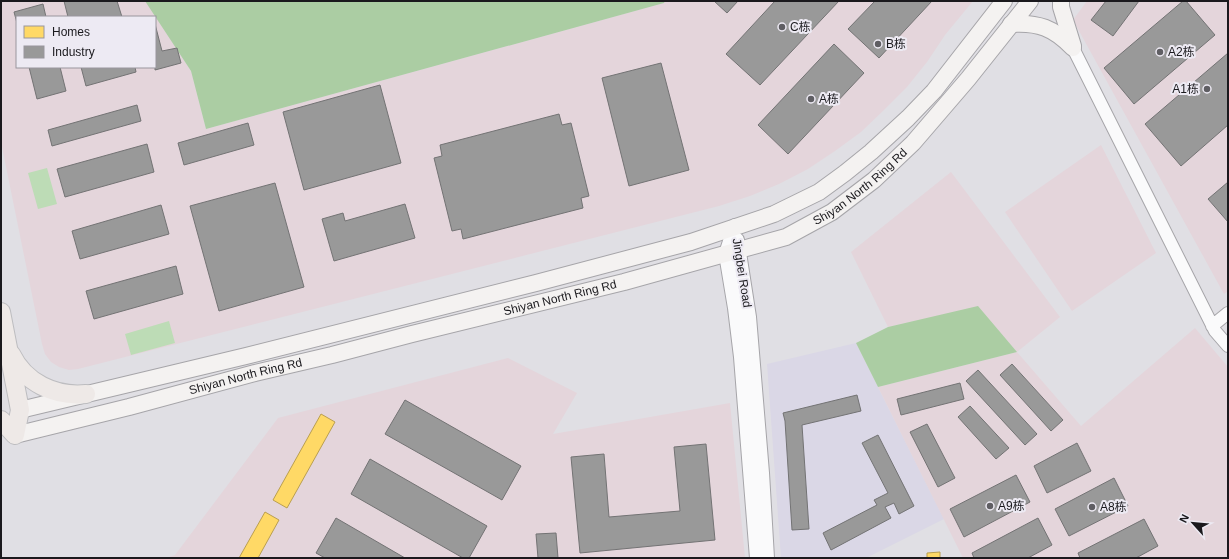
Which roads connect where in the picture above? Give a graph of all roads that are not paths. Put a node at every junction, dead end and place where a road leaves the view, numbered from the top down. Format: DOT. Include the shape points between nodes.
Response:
graph roads {
  1 [pos="1004,1"];
  2 [pos="1030,1"];
  3 [pos="1061,1"];
  4 [pos="1011,24"];
  5 [pos="1073,48"];
  6 [pos="735,226"];
  7 [pos="732,252"];
  8 [pos="1,312"];
  9 [pos="1228,312"];
  10 [pos="1212,326"];
  11 [pos="1228,346"];
  12 [pos="8,350"];
  13 [pos="86,394"];
  14 [pos="20,410"];
  15 [pos="1,416"];
  16 [pos="1,420"];
  17 [pos="8,437"];
  18 [pos="757,558"];
  19 [pos="767,558"];
  1 -- 6 [label="main road, Shiyan North Ring Rd" via="934,90 908,118 846,173 819,192 774,214"];
  2 -- 4 [label="main road, Shiyan North Ring Rd"];
  3 -- 5 [label="main road"];
  4 -- 5 [label="main road" via="1039,25 1052,30"];
  4 -- 7 [label="main road, Shiyan North Ring Rd" via="913,143 874,180 832,212 786,237"];
  5 -- 10 [label="street"];
  6 -- 7 [label="street, Jingbei Road"];
  6 -- 13 [label="main road, Shiyan North Ring Rd" via="691,242 536,283"];
  7 -- 17 [label="main road, Shiyan North Ring Rd" via="624,282"];
  7 -- 18 [label="street, Jingbei Road"];
  7 -- 19 [label="street, Jingbei Road" via="749,317"];
  8 -- 12 [label="main road"];
  9 -- 10 [label="street"];
  10 -- 11 [label="street"];
  12 -- 13 [label="main road" via="20,369 38,384 65,394"];
  12 -- 14 [label="main road"];
  13 -- 14 [label="main road, Shiyan North Ring Rd"];
  14 -- 15 [label="main road, Shiyan North Ring Rd"];
  14 -- 17 [label="main road"];
  16 -- 17 [label="main road"];
}
